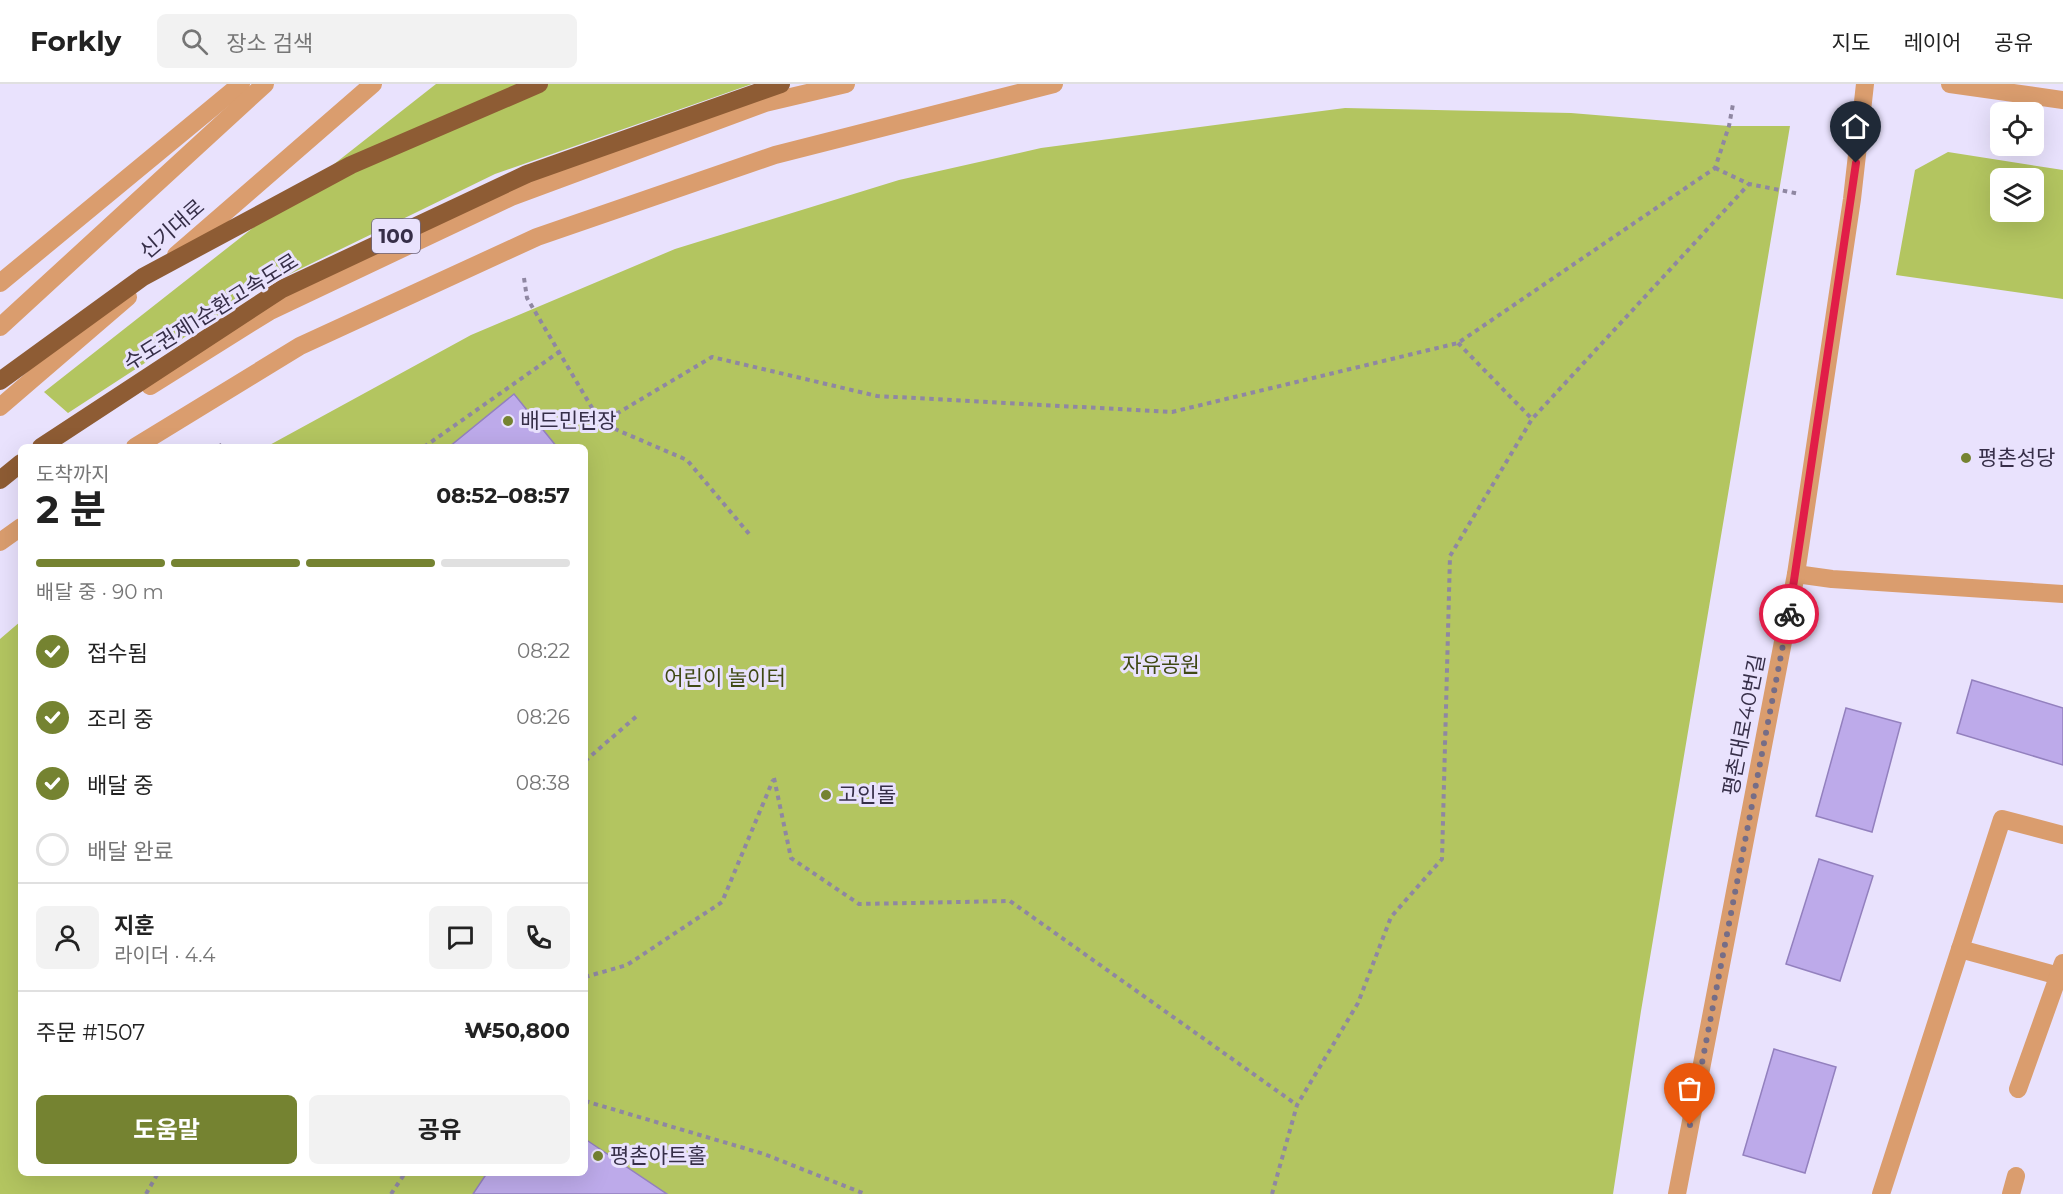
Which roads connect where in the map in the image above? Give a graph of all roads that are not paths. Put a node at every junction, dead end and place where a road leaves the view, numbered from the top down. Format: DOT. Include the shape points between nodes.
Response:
graph roads {
  1 [pos="241,84"];
  2 [pos="265,84"];
  3 [pos="373,84"];
  4 [pos="539,84"];
  5 [pos="781,84"];
  6 [pos="846,84"];
  7 [pos="1054,84"];
  8 [pos="1865,84"];
  9 [pos="1950,84"];
  10 [pos="2063,100"];
  11 [pos="0,283"];
  12 [pos="0,327"];
  13 [pos="0,381"];
  14 [pos="0,407"];
  15 [pos="46,444"];
  16 [pos="56,444"];
  17 [pos="140,444"];
  18 [pos="18,529"];
  19 [pos="0,542"];
  20 [pos="1796,574"];
  21 [pos="2063,594"];
  22 [pos="2063,835"];
  23 [pos="1960,949"];
  24 [pos="2062,972"];
  25 [pos="2018,1089"];
  26 [pos="2016,1176"];
  27 [pos="1677,1194"];
  28 [pos="1881,1194"];
  29 [pos="2011,1194"];
  1 -- 11 [label="street"];
  2 -- 12 [label="street, 신기대로"];
  3 -- 14 [label="street, 신기대로"];
  4 -- 13 [label="highway, bridge" via="351,165 143,277"];
  5 -- 15 [label="highway, 수도권제1순환고속도로 / 100" via="527,174 282,289"];
  6 -- 16 [label="street" via="765,104 511,197 270,311"];
  7 -- 17 [label="street" via="775,155 537,237 300,346"];
  8 -- 20 [label="street, 평촌대로40번길"];
  9 -- 10 [label="street"];
  18 -- 19 [label="street"];
  20 -- 21 [label="street"];
  20 -- 27 [label="street, 평촌대로40번길"];
  22 -- 23 [label="street" via="2002,819"];
  23 -- 24 [label="street"];
  23 -- 28 [label="street"];
  24 -- 25 [label="street"];
  26 -- 29 [label="street"];
}
